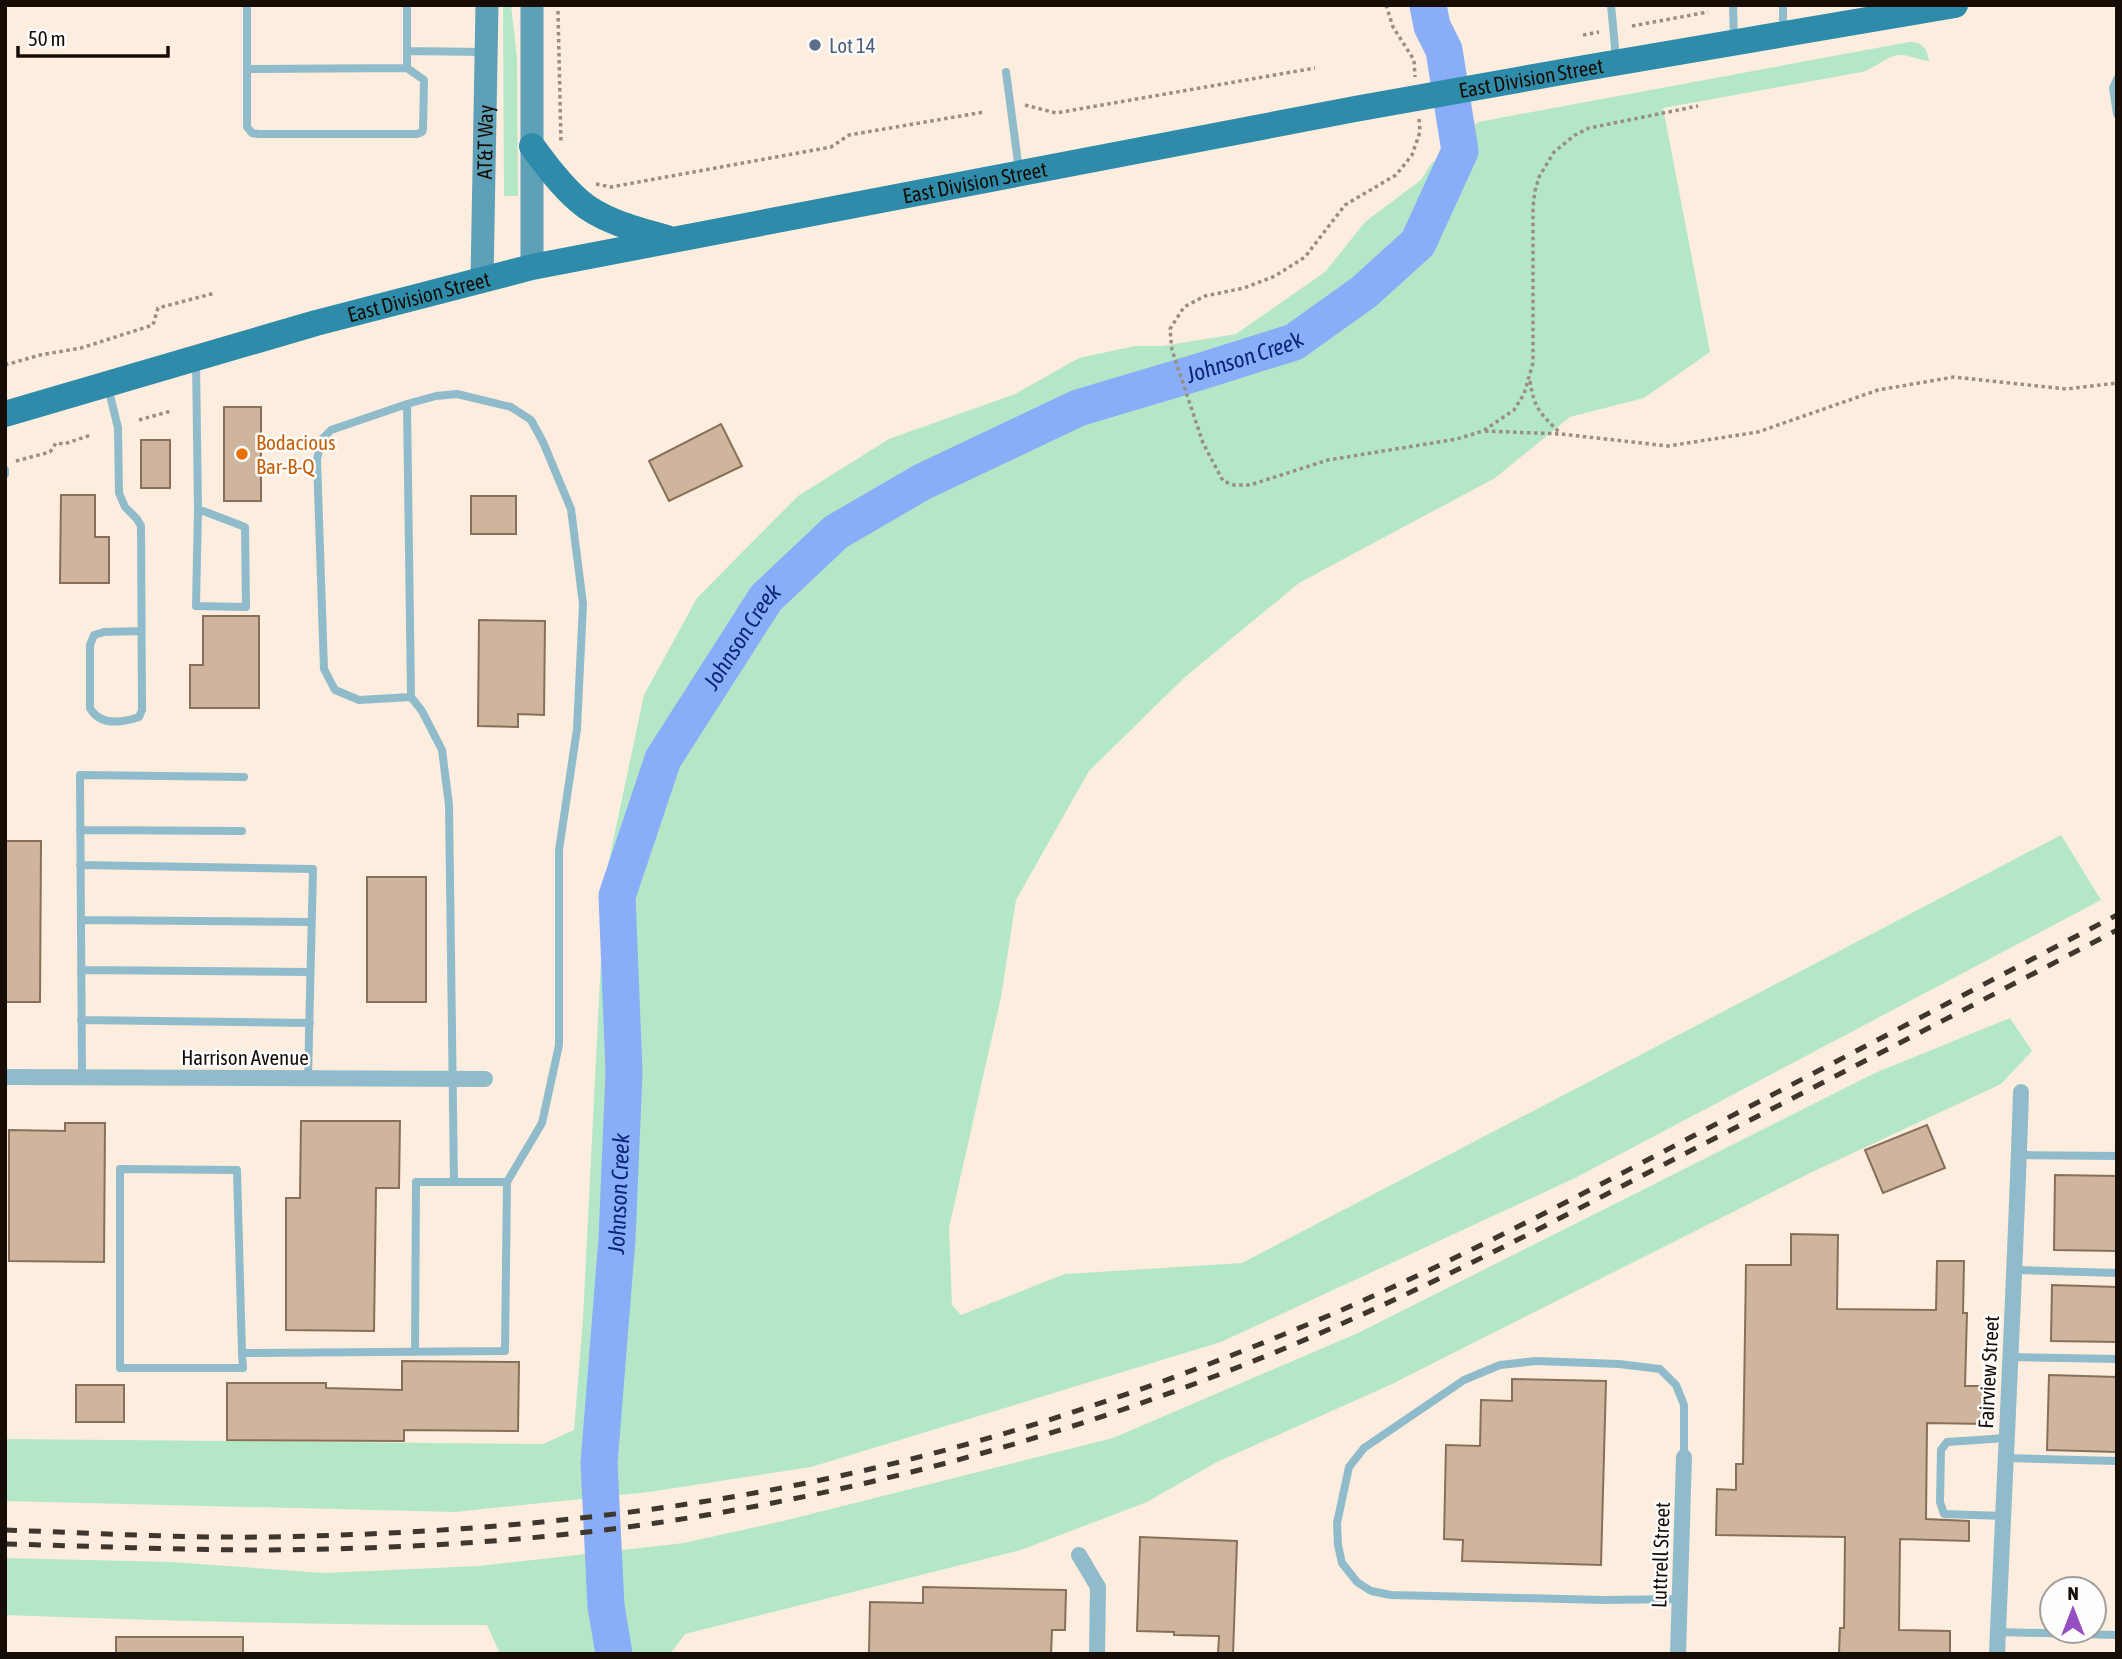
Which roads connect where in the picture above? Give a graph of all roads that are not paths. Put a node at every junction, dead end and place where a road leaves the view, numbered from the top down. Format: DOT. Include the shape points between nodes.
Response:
graph roads {
  1 [pos="247,5"];
  2 [pos="407,5"];
  3 [pos="486,5"];
  4 [pos="532,5"];
  5 [pos="1611,5"];
  6 [pos="1733,5"];
  7 [pos="1783,5"];
  8 [pos="1955,5"];
  9 [pos="1783,35"];
  10 [pos="1734,43"];
  11 [pos="407,51"];
  12 [pos="487,52"];
  13 [pos="1616,62"];
  14 [pos="407,68"];
  15 [pos="247,69"];
  16 [pos="1006,72"];
  17 [pos="2117,79"];
  18 [pos="2117,114"];
  19 [pos="532,146"];
  20 [pos="1019,173"];
  21 [pos="672,240"];
  22 [pos="532,267"];
  23 [pos="482,280"];
  24 [pos="196,358"];
  25 [pos="107,384"];
  26 [pos="407,404"];
  27 [pos="5,414"];
  28 [pos="198,509"];
  29 [pos="141,631"];
  30 [pos="411,697"];
  31 [pos="244,777"];
  32 [pos="80,830"];
  33 [pos="242,831"];
  34 [pos="80,864"];
  35 [pos="81,920"];
  36 [pos="312,922"];
  37 [pos="81,970"];
  38 [pos="310,972"];
  39 [pos="81,1020"];
  40 [pos="310,1023"];
  41 [pos="5,1077"];
  42 [pos="82,1077"];
  43 [pos="308,1078"];
  44 [pos="453,1079"];
  45 [pos="485,1079"];
  46 [pos="2021,1092"];
  47 [pos="2019,1155"];
  48 [pos="2117,1156"];
  49 [pos="454,1182"];
  50 [pos="507,1182"];
  51 [pos="2015,1270"];
  52 [pos="2117,1273"];
  53 [pos="415,1352"];
  54 [pos="242,1353"];
  55 [pos="2009,1357"];
  56 [pos="2117,1359"];
  57 [pos="2006,1438"];
  58 [pos="1684,1457"];
  59 [pos="2005,1458"];
  60 [pos="2117,1461"];
  61 [pos="2003,1516"];
  62 [pos="1079,1555"];
  63 [pos="1680,1599"];
  64 [pos="1997,1632"];
  65 [pos="2117,1634"];
  66 [pos="1097,1654"];
  67 [pos="1678,1654"];
  68 [pos="1997,1654"];
  1 -- 15 [label="lane"];
  2 -- 11 [label="lane"];
  3 -- 12 [label="main road, AT&T Way"];
  4 -- 19 [label="main road"];
  5 -- 13 [label="lane"];
  6 -- 10 [label="lane"];
  7 -- 9 [label="lane"];
  8 -- 9 [label="main road, East Division Street"];
  9 -- 10 [label="main road, East Division Street"];
  10 -- 13 [label="main road, East Division Street"];
  11 -- 12 [label="lane"];
  11 -- 14 [label="lane"];
  12 -- 23 [label="main road, AT&T Way"];
  13 -- 20 [label="main road, East Division Street"];
  14 -- 15 [label="lane"];
  14 -- 15 [label="lane" via="424,80 423,129 417,134 255,134 247,127"];
  16 -- 20 [label="lane"];
  17 -- 18 [label="lane" via="2113,89"];
  19 -- 21 [label="main road" via="580,202 637,230"];
  19 -- 22 [label="main road"];
  20 -- 21 [label="main road, East Division Street"];
  21 -- 22 [label="main road, East Division Street"];
  22 -- 23 [label="main road, East Division Street"];
  23 -- 24 [label="main road, East Division Street"];
  24 -- 25 [label="main road, East Division Street"];
  24 -- 28 [label="lane"];
  25 -- 27 [label="main road, East Division Street"];
  25 -- 29 [label="lane" via="118,428 119,493 141,526"];
  26 -- 30 [label="lane"];
  26 -- 30 [label="lane" via="331,430 322,439 317,458 324,669 335,690 359,700"];
  26 -- 50 [label="lane" via="457,394 511,407 531,420 573,523 583,604 577,729 559,850 559,1045 542,1123"];
  28 -- 28 [label="lane" via="196,606 246,607 245,527"];
  29 -- 29 [label="lane" via="139,717 101,721 90,708 94,635"];
  30 -- 44 [label="lane" via="442,750 449,805"];
  31 -- 32 [label="lane" via="80,775"];
  32 -- 33 [label="lane"];
  32 -- 34 [label="lane"];
  34 -- 35 [label="lane"];
  34 -- 36 [label="lane" via="313,869"];
  35 -- 36 [label="lane"];
  35 -- 37 [label="lane"];
  36 -- 38 [label="lane"];
  37 -- 38 [label="lane"];
  37 -- 39 [label="lane"];
  38 -- 40 [label="lane"];
  39 -- 40 [label="lane"];
  39 -- 42 [label="lane"];
  40 -- 43 [label="lane"];
  41 -- 42 [label="street, Harrison Avenue"];
  42 -- 43 [label="street, Harrison Avenue"];
  43 -- 44 [label="street, Harrison Avenue"];
  44 -- 45 [label="street, Harrison Avenue"];
  44 -- 49 [label="lane"];
  46 -- 47 [label="street, Fairview Street"];
  47 -- 48 [label="lane"];
  47 -- 51 [label="street, Fairview Street"];
  49 -- 50 [label="lane"];
  49 -- 53 [label="lane" via="416,1182"];
  50 -- 53 [label="lane" via="505,1351"];
  51 -- 52 [label="lane"];
  51 -- 55 [label="street, Fairview Street"];
  53 -- 54 [label="lane"];
  54 -- 54 [label="lane" via="237,1170 120,1169 120,1368 243,1368"];
  55 -- 56 [label="lane"];
  55 -- 57 [label="street, Fairview Street"];
  57 -- 59 [label="street, Fairview Street"];
  57 -- 61 [label="lane" via="1947,1442 1941,1450 1944,1514"];
  58 -- 63 [label="street, Luttrell Street"];
  58 -- 63 [label="lane" via="1684,1405 1676,1385 1660,1369 1536,1361 1500,1365 1464,1380 1364,1448 1349,1467 1337,1523 1342,1563 1371,1591"];
  59 -- 60 [label="lane"];
  59 -- 61 [label="street, Fairview Street"];
  61 -- 64 [label="street, Fairview Street"];
  62 -- 66 [label="street" via="1098,1587"];
  63 -- 67 [label="street, Luttrell Street"];
  64 -- 65 [label="lane"];
  64 -- 68 [label="street, Fairview Street"];
}
